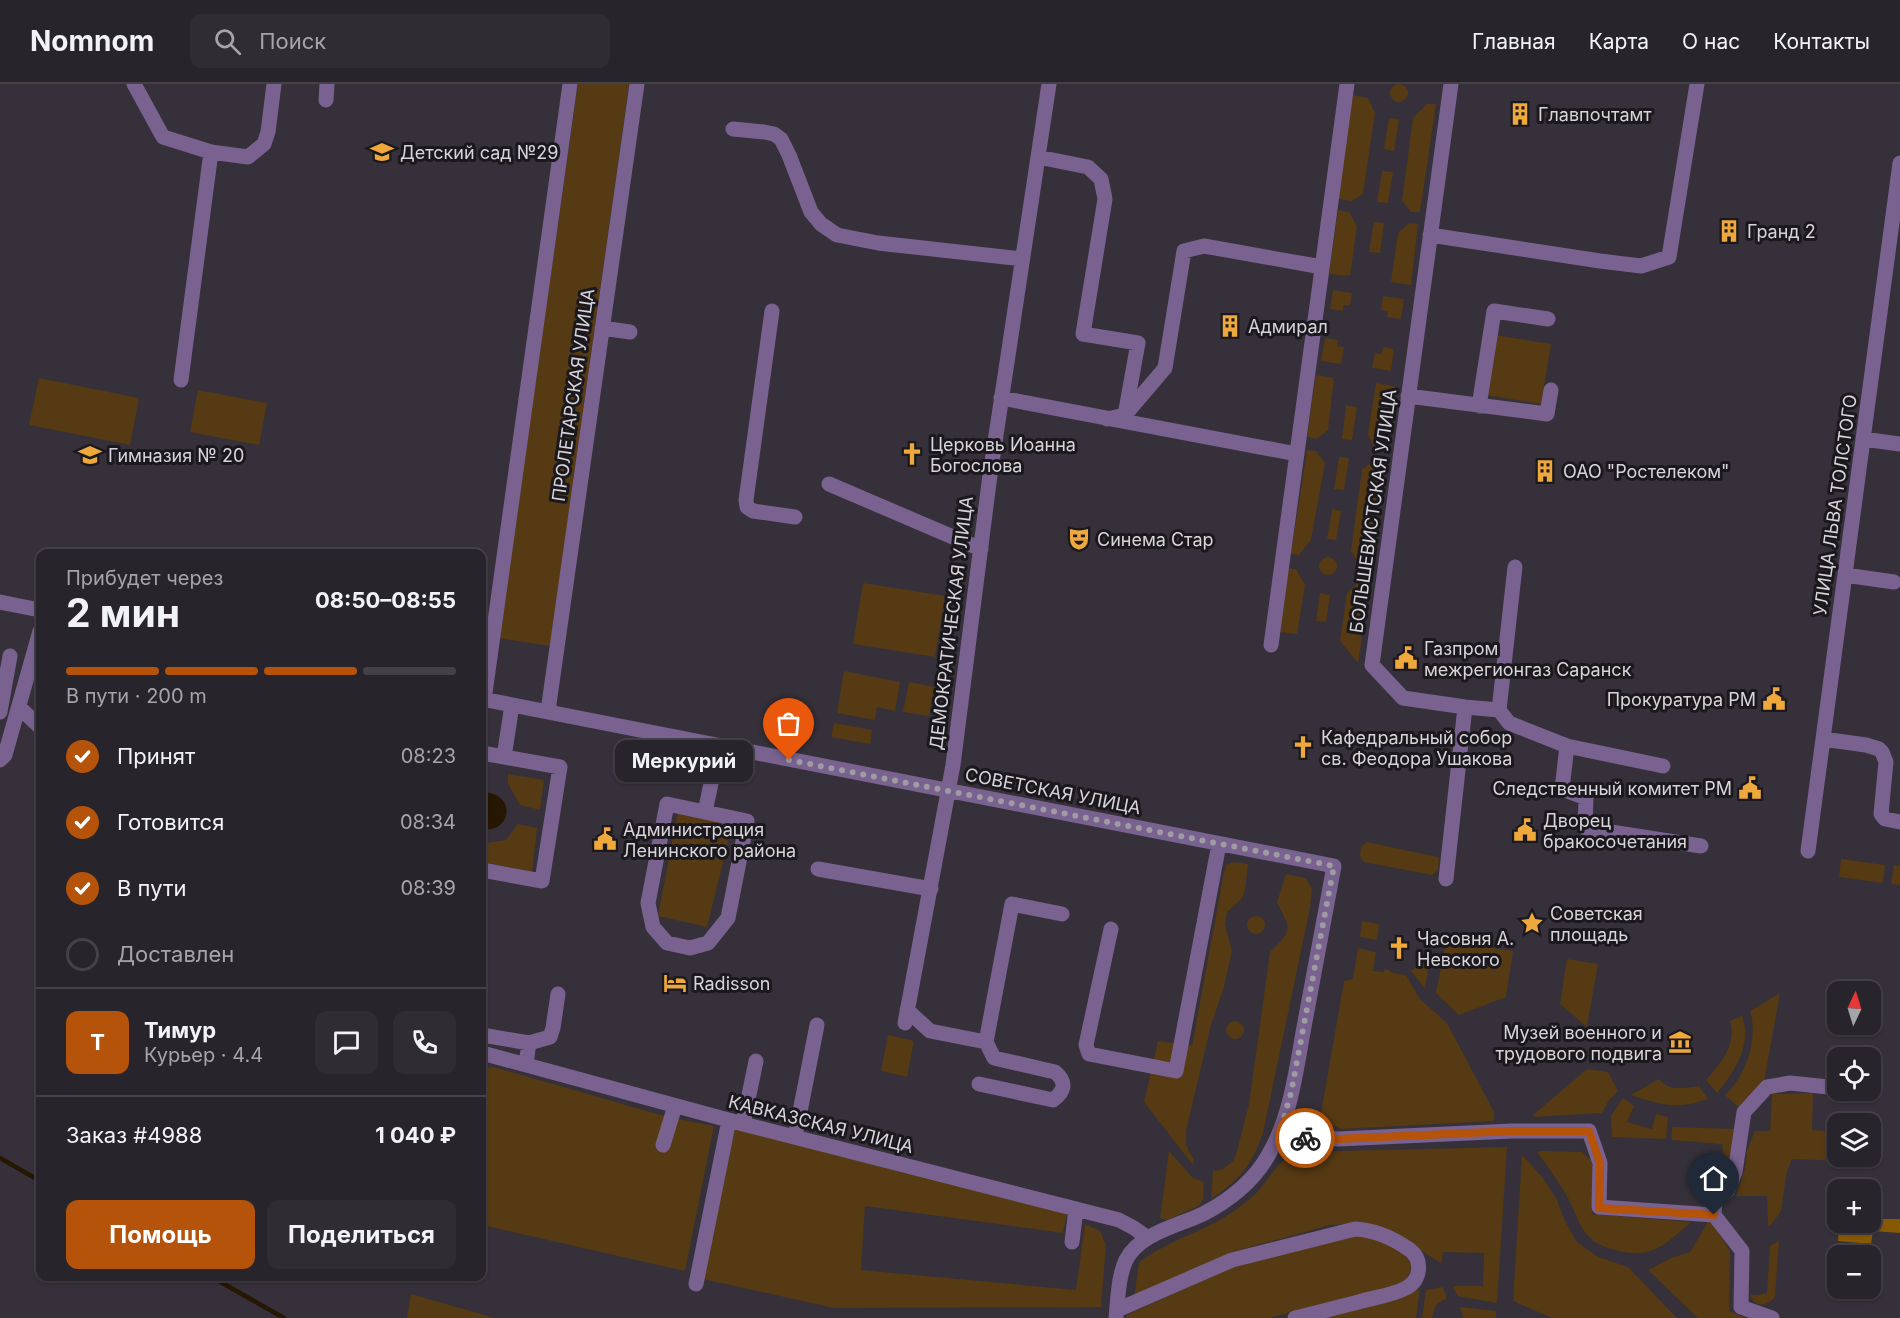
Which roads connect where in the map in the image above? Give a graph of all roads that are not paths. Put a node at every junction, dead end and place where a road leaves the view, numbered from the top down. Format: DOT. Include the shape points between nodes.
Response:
graph roads {
  1 [pos="134,84"];
  2 [pos="274,84"];
  3 [pos="327,84"];
  4 [pos="570,84"];
  5 [pos="638,84"];
  6 [pos="1049,84"];
  7 [pos="1347,84"];
  8 [pos="1451,84"];
  9 [pos="1697,84"];
  10 [pos="326,100"];
  11 [pos="733,129"];
  12 [pos="211,152"];
  13 [pos="1038,157"];
  14 [pos="1900,164"];
  15 [pos="1430,235"];
  16 [pos="1894,256"];
  17 [pos="1022,259"];
  18 [pos="1322,267"];
  19 [pos="772,311"];
  20 [pos="1548,319"];
  21 [pos="602,328"];
  22 [pos="630,332"];
  23 [pos="181,380"];
  24 [pos="1551,390"];
  25 [pos="1408,396"];
  26 [pos="1001,398"];
  27 [pos="1479,406"];
  28 [pos="1125,415"];
  29 [pos="1107,419"];
  30 [pos="1863,438"];
  31 [pos="1900,444"];
  32 [pos="1297,454"];
  33 [pos="829,484"];
  34 [pos="795,517"];
  35 [pos="981,549"];
  36 [pos="1515,567"];
  37 [pos="1845,575"];
  38 [pos="1894,582"];
  39 [pos="0,602"];
  40 [pos="36,609"];
  41 [pos="36,645"];
  42 [pos="1271,645"];
  43 [pos="10,656"];
  44 [pos="486,679"];
  45 [pos="486,701"];
  46 [pos="512,705"];
  47 [pos="1465,706"];
  48 [pos="1499,710"];
  49 [pos="548,711"];
  50 [pos="17,713"];
  51 [pos="0,714"];
  52 [pos="36,725"];
  53 [pos="1823,739"];
  54 [pos="719,746"];
  55 [pos="1567,746"];
  56 [pos="486,754"];
  57 [pos="504,757"];
  58 [pos="0,760"];
  59 [pos="1663,766"];
  60 [pos="949,791"];
  61 [pos="705,812"];
  62 [pos="1900,822"];
  63 [pos="1219,844"];
  64 [pos="1701,846"];
  65 [pos="1808,851"];
  66 [pos="818,869"];
  67 [pos="486,871"];
  68 [pos="1446,879"];
  69 [pos="931,889"];
  70 [pos="1062,914"];
  71 [pos="1111,929"];
  72 [pos="558,994"];
  73 [pos="817,1025"];
  74 [pos="486,1036"];
  75 [pos="986,1042"];
  76 [pos="529,1043"];
  77 [pos="486,1054"];
  78 [pos="756,1061"];
  79 [pos="526,1064"];
  80 [pos="980,1084"];
  81 [pos="1827,1087"];
  82 [pos="675,1106"];
  83 [pos="736,1122"];
  84 [pos="1279,1135"];
  85 [pos="795,1137"];
  86 [pos="663,1145"];
  87 [pos="1077,1209"];
  88 [pos="1714,1215"];
  89 [pos="1148,1238"];
  90 [pos="1072,1242"];
  91 [pos="696,1284"];
  92 [pos="1117,1314"];
  93 [pos="1295,1318"];
  94 [pos="1772,1318"];
  1 -- 12 [label="street" via="163,137"];
  2 -- 12 [label="street" via="264,144 248,158"];
  3 -- 10 [label="street"];
  4 -- 44 [label="street"];
  5 -- 21 [label="street, ПРОЛЕТАРСКАЯ УЛИЦА"];
  6 -- 13 [label="street, ДЕМОКРАТИЧЕСКАЯ УЛИЦА"];
  7 -- 18 [label="street"];
  8 -- 15 [label="street, БОЛЬШЕВИСТСКАЯ УЛИЦА"];
  9 -- 15 [label="street" via="1669,257 1641,266"];
  11 -- 17 [label="street" via="774,134 781,139 811,212 837,235"];
  12 -- 23 [label="street"];
  13 -- 17 [label="street, ДЕМОКРАТИЧЕСКАЯ УЛИЦА"];
  13 -- 28 [label="street" via="1088,167 1101,179 1105,199 1083,334 1138,343"];
  14 -- 16 [label="street, УЛИЦА ЛЬВА ТОЛСТОГО"];
  15 -- 25 [label="street, БОЛЬШЕВИСТСКАЯ УЛИЦА"];
  16 -- 30 [label="street, УЛИЦА ЛЬВА ТОЛСТОГО"];
  17 -- 26 [label="street, ДЕМОКРАТИЧЕСКАЯ УЛИЦА"];
  18 -- 28 [label="street" via="1204,246 1184,251 1165,368"];
  18 -- 32 [label="street"];
  19 -- 34 [label="street" via="746,500 753,511"];
  20 -- 27 [label="street" via="1494,311"];
  21 -- 22 [label="street"];
  21 -- 49 [label="street, ПРОЛЕТАРСКАЯ УЛИЦА"];
  24 -- 27 [label="street" via="1547,414"];
  25 -- 27 [label="street"];
  25 -- 47 [label="street, БОЛЬШЕВИСТСКАЯ УЛИЦА" via="1372,665 1403,698"];
  26 -- 29 [label="street"];
  26 -- 35 [label="street, ДЕМОКРАТИЧЕСКАЯ УЛИЦА"];
  28 -- 29 [label="street"];
  29 -- 32 [label="street"];
  30 -- 31 [label="street"];
  30 -- 37 [label="street, УЛИЦА ЛЬВА ТОЛСТОГО"];
  32 -- 42 [label="street"];
  33 -- 35 [label="street"];
  35 -- 60 [label="street, ДЕМОКРАТИЧЕСКАЯ УЛИЦА"];
  36 -- 48 [label="street"];
  37 -- 38 [label="street"];
  37 -- 53 [label="street, УЛИЦА ЛЬВА ТОЛСТОГО"];
  39 -- 40 [label="street"];
  41 -- 50 [label="street"];
  43 -- 51 [label="street"];
  45 -- 46 [label="street, СОВЕТСКАЯ УЛИЦА"];
  46 -- 49 [label="street, СОВЕТСКАЯ УЛИЦА"];
  46 -- 57 [label="street"];
  47 -- 48 [label="street"];
  47 -- 68 [label="street"];
  48 -- 55 [label="street" via="1509,723"];
  49 -- 54 [label="street, СОВЕТСКАЯ УЛИЦА"];
  50 -- 51 [label="street"];
  50 -- 52 [label="street"];
  50 -- 58 [label="street" via="5,755"];
  53 -- 62 [label="street" via="1866,745 1882,752 1886,762 1881,814 1885,819"];
  53 -- 65 [label="street, УЛИЦА ЛЬВА ТОЛСТОГО"];
  54 -- 60 [label="street, СОВЕТСКАЯ УЛИЦА"];
  54 -- 61 [label="street"];
  55 -- 59 [label="street"];
  55 -- 64 [label="street" via="1562,789 1586,798 1585,828"];
  56 -- 57 [label="street"];
  57 -- 67 [label="street" via="560,767 542,881"];
  60 -- 63 [label="street, СОВЕТСКАЯ УЛИЦА"];
  60 -- 69 [label="street, ДЕМОКРАТИЧЕСКАЯ УЛИЦА"];
  61 -- 61 [label="street" via="667,804 648,903 653,927 667,943 690,948 708,943 728,918 747,821"];
  63 -- 71 [label="street" via="1176,1071 1089,1054 1086,1045"];
  63 -- 84 [label="street, СОВЕТСКАЯ УЛИЦА" via="1334,866 1291,1093"];
  66 -- 69 [label="street"];
  69 -- 75 [label="street, ДЕМОКРАТИЧЕСКАЯ УЛИЦА" via="906,1017 930,1030"];
  70 -- 75 [label="street" via="1012,904"];
  72 -- 76 [label="street" via="550,1037"];
  73 -- 85 [label="street"];
  74 -- 76 [label="street"];
  75 -- 80 [label="street" via="994,1058 1056,1072 1063,1087 1053,1100"];
  76 -- 79 [label="street"];
  77 -- 79 [label="street, КАВКАЗСКАЯ УЛИЦА"];
  78 -- 83 [label="street"];
  79 -- 82 [label="street, КАВКАЗСКАЯ УЛИЦА"];
  81 -- 88 [label="street" via="1790,1083 1767,1087 1744,1112 1735,1172 1728,1190 1715,1200"];
  82 -- 83 [label="street, КАВКАЗСКАЯ УЛИЦА"];
  82 -- 86 [label="street"];
  83 -- 85 [label="street, КАВКАЗСКАЯ УЛИЦА"];
  83 -- 91 [label="street"];
  84 -- 88 [label="street" via="1338,1139 1589,1131 1600,1163 1599,1208"];
  84 -- 89 [label="street" via="1257,1172 1234,1194 1202,1214"];
  85 -- 87 [label="street, КАВКАЗСКАЯ УЛИЦА"];
  87 -- 89 [label="street, КАВКАЗСКАЯ УЛИЦА" via="1119,1220"];
  87 -- 90 [label="street"];
  88 -- 94 [label="street" via="1742,1251 1742,1306"];
  89 -- 92 [label="street" via="1133,1249 1126,1261"];
  92 -- 93 [label="street" via="1232,1260 1355,1229 1383,1234 1412,1251 1418,1260 1416,1279 1408,1287"];
}
